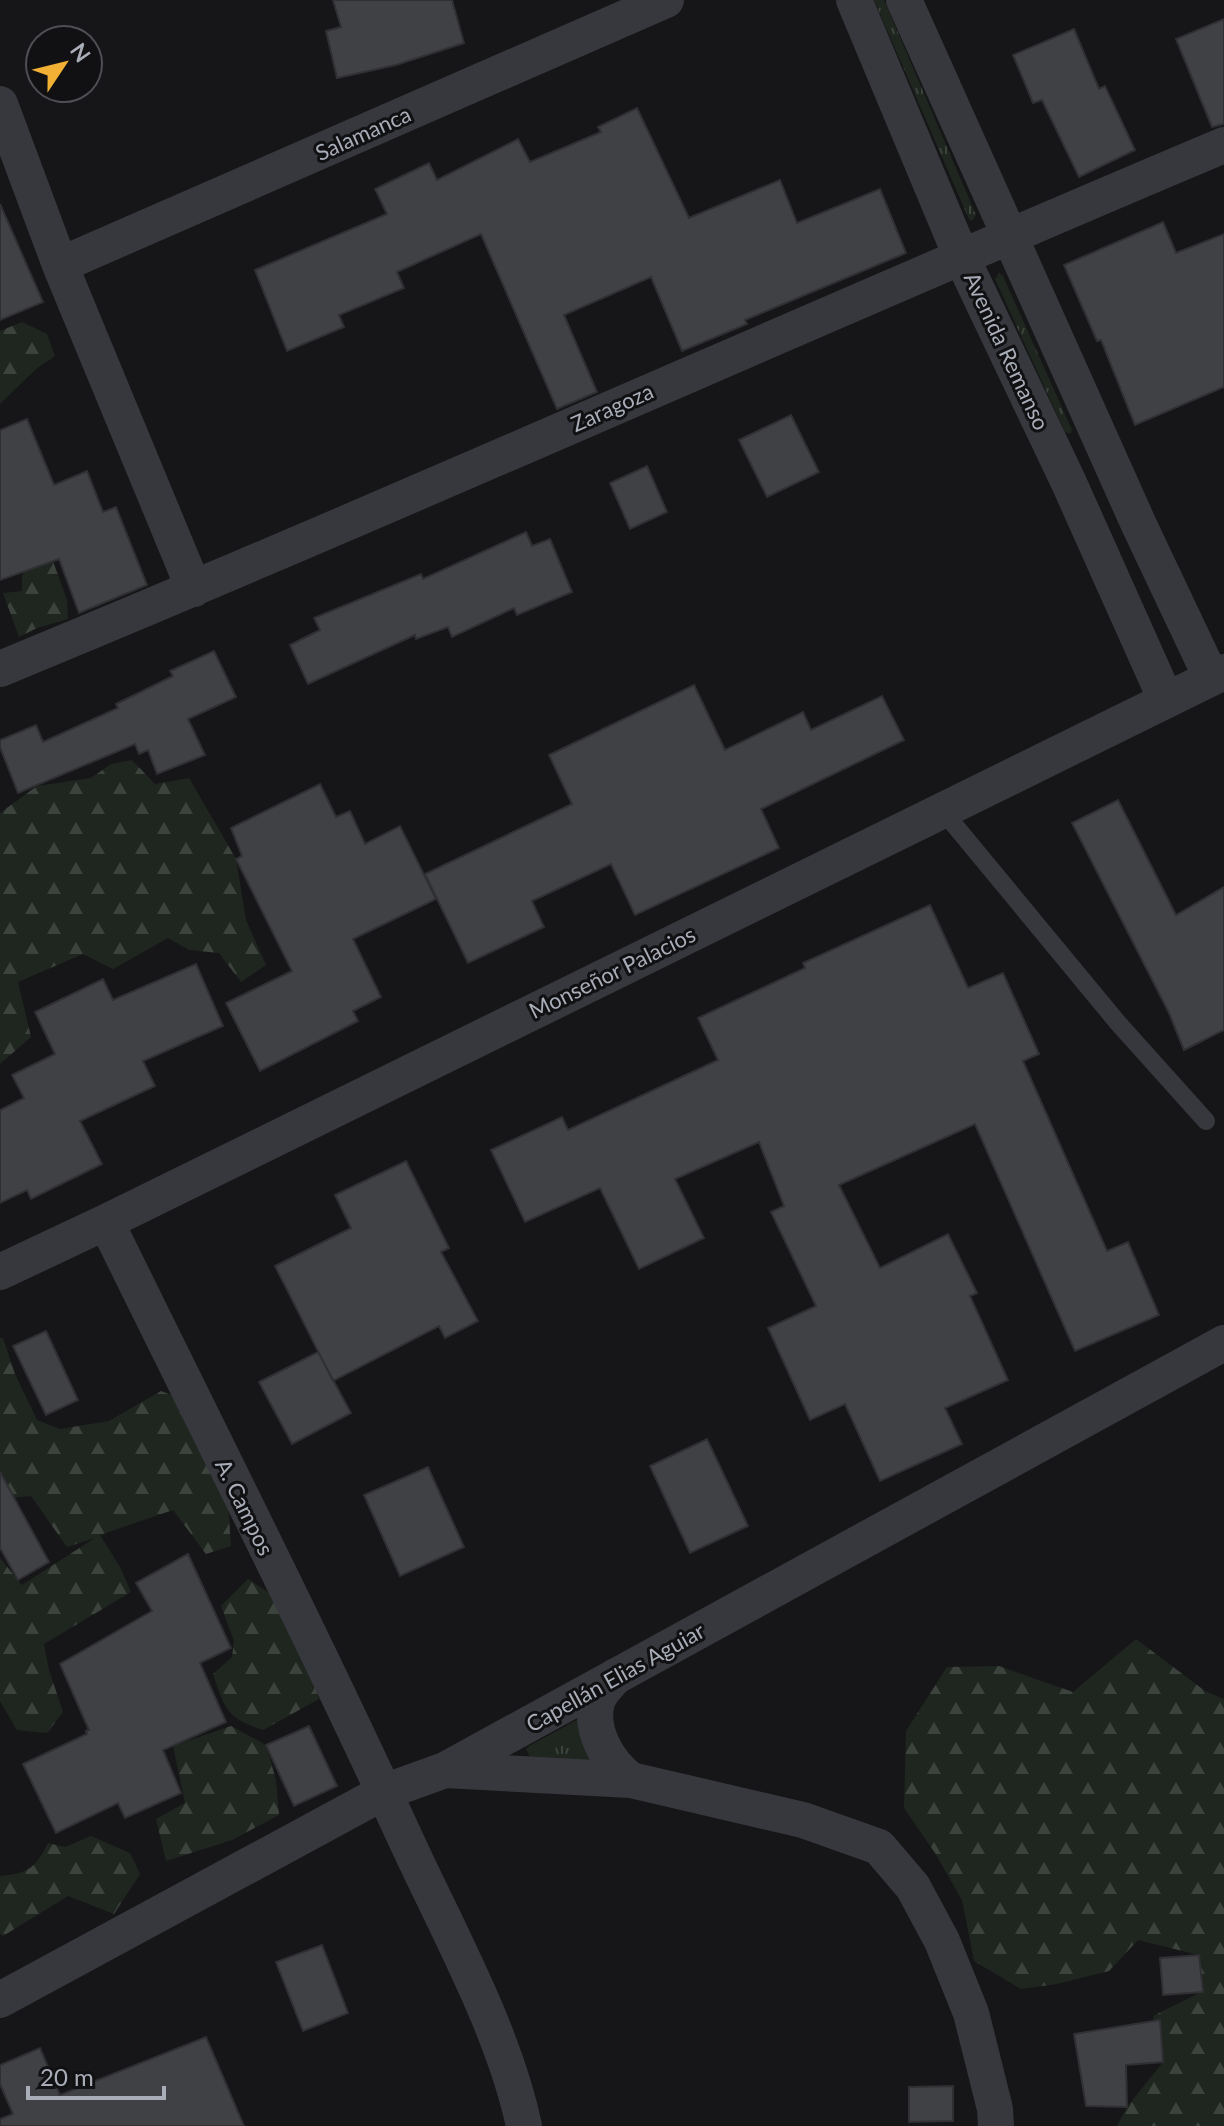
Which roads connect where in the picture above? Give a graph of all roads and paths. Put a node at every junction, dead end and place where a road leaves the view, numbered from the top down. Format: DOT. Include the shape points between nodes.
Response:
graph roads {
  1 [pos="666,0"];
  2 [pos="854,0"];
  3 [pos="904,0"];
  4 [pos="0,104"];
  5 [pos="1224,145"];
  6 [pos="1010,235"];
  7 [pos="961,256"];
  8 [pos="60,265"];
  9 [pos="194,589"];
  10 [pos="0,669"];
  11 [pos="1218,674"];
  12 [pos="1166,700"];
  13 [pos="942,810"];
  14 [pos="1206,1121"];
  15 [pos="106,1222"];
  16 [pos="0,1272"];
  17 [pos="1224,1343"];
  18 [pos="616,1676"];
  19 [pos="445,1770"];
  20 [pos="631,1780"];
  21 [pos="384,1792"];
  22 [pos="0,2000"];
  23 [pos="524,2126"];
  24 [pos="996,2126"];
  1 -- 8 [label="street, Salamanca"];
  2 -- 7 [label="street, Avenida Remanso"];
  3 -- 6 [label="street"];
  4 -- 8 [label="street"];
  5 -- 6 [label="street, Zaragoza"];
  6 -- 7 [label="street, Zaragoza"];
  6 -- 11 [label="street" via="1139,525"];
  7 -- 9 [label="street, Zaragoza"];
  7 -- 12 [label="street, Avenida Remanso"];
  8 -- 9 [label="street"];
  9 -- 10 [label="street, Zaragoza"];
  11 -- 12 [label="street, Monseñor Palacios"];
  12 -- 13 [label="street, Monseñor Palacios"];
  13 -- 14 [label="lane"];
  13 -- 15 [label="street, Monseñor Palacios"];
  15 -- 16 [label="street, Monseñor Palacios"];
  15 -- 21 [label="street, A. Campos"];
  17 -- 18 [label="street, Capellán Elias Aguiar"];
  18 -- 19 [label="street, Capellán Elias Aguiar"];
  18 -- 20 [label="street" via="597,1703 595,1726 619,1771"];
  19 -- 20 [label="street"];
  19 -- 21 [label="street, Capellán Elias Aguiar"];
  20 -- 24 [label="street" via="803,1820 879,1847 913,1887 942,1941 971,2013"];
  21 -- 22 [label="street, Capellán Elias Aguiar"];
  21 -- 23 [label="street, A. Campos" via="492,2028"];
}
